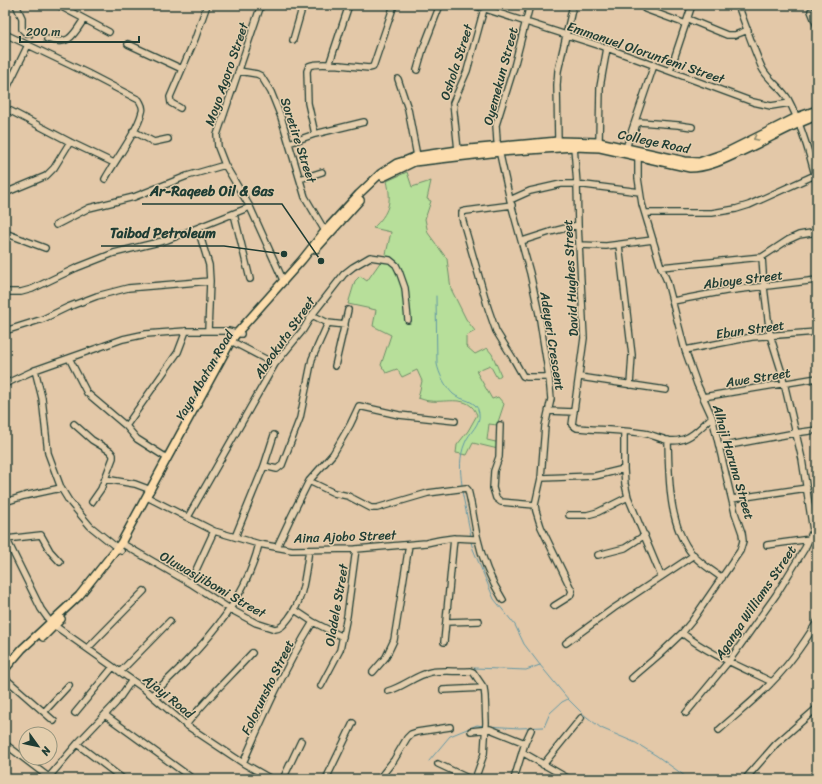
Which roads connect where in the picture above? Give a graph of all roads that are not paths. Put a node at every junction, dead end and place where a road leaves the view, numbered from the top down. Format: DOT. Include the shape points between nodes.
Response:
graph roads {
  1 [pos="16,5"];
  2 [pos="58,5"];
  3 [pos="207,5"];
  4 [pos="261,5"];
  5 [pos="303,5"];
  6 [pos="349,5"];
  7 [pos="394,5"];
  8 [pos="440,5"];
  9 [pos="473,5"];
  10 [pos="530,5"];
  11 [pos="573,5"];
  12 [pos="692,5"];
  13 [pos="738,5"];
  14 [pos="485,7"];
  15 [pos="645,9"];
  16 [pos="811,11"];
  17 [pos="84,19"];
  18 [pos="687,21"];
  19 [pos="526,22"];
  20 [pos="817,26"];
  21 [pos="748,30"];
  22 [pos="109,32"];
  23 [pos="5,34"];
  24 [pos="30,34"];
  25 [pos="566,36"];
  26 [pos="47,39"];
  27 [pos="292,40"];
  28 [pos="128,44"];
  29 [pos="28,45"];
  30 [pos="607,48"];
  31 [pos="329,65"];
  32 [pos="654,65"];
  33 [pos="182,68"];
  34 [pos="417,70"];
  35 [pos="239,71"];
  36 [pos="670,71"];
  37 [pos="398,79"];
  38 [pos="5,92"];
  39 [pos="790,103"];
  40 [pos="5,108"];
  41 [pos="180,108"];
  42 [pos="817,110"];
  43 [pos="817,116"];
  44 [pos="797,120"];
  45 [pos="364,122"];
  46 [pos="692,127"];
  47 [pos="133,131"];
  48 [pos="316,134"];
  49 [pos="168,139"];
  50 [pos="558,141"];
  51 [pos="70,142"];
  52 [pos="599,142"];
  53 [pos="289,143"];
  54 [pos="574,147"];
  55 [pos="628,148"];
  56 [pos="499,149"];
  57 [pos="458,150"];
  58 [pos="638,153"];
  59 [pos="417,156"];
  60 [pos="114,163"];
  61 [pos="815,164"];
  62 [pos="225,165"];
  63 [pos="322,172"];
  64 [pos="815,175"];
  65 [pos="105,178"];
  66 [pos="300,179"];
  67 [pos="817,183"];
  68 [pos="577,184"];
  69 [pos="640,192"];
  70 [pos="5,193"];
  71 [pos="511,202"];
  72 [pos="250,207"];
  73 [pos="645,213"];
  74 [pos="234,214"];
  75 [pos="56,225"];
  76 [pos="578,225"];
  77 [pos="198,228"];
  78 [pos="325,231"];
  79 [pos="817,232"];
  80 [pos="5,233"];
  81 [pos="653,240"];
  82 [pos="522,241"];
  83 [pos="579,245"];
  84 [pos="619,245"];
  85 [pos="45,248"];
  86 [pos="762,257"];
  87 [pos="661,267"];
  88 [pos="250,279"];
  89 [pos="283,280"];
  90 [pos="817,280"];
  91 [pos="210,281"];
  92 [pos="764,287"];
  93 [pos="5,292"];
  94 [pos="673,301"];
  95 [pos="348,310"];
  96 [pos="312,315"];
  97 [pos="408,320"];
  98 [pos="328,323"];
  99 [pos="345,325"];
  100 [pos="5,331"];
  101 [pos="186,331"];
  102 [pos="208,331"];
  103 [pos="817,332"];
  104 [pos="239,334"];
  105 [pos="770,335"];
  106 [pos="233,342"];
  107 [pos="686,350"];
  108 [pos="69,358"];
  109 [pos="275,364"];
  110 [pos="335,366"];
  111 [pos="35,370"];
  112 [pos="550,377"];
  113 [pos="580,377"];
  114 [pos="817,378"];
  115 [pos="5,384"];
  116 [pos="784,384"];
  117 [pos="630,385"];
  118 [pos="666,390"];
  119 [pos="703,397"];
  120 [pos="549,411"];
  121 [pos="574,412"];
  122 [pos="712,417"];
  123 [pos="455,421"];
  124 [pos="74,424"];
  125 [pos="500,425"];
  126 [pos="126,426"];
  127 [pos="817,430"];
  128 [pos="624,432"];
  129 [pos="795,433"];
  130 [pos="274,435"];
  131 [pos="668,440"];
  132 [pos="719,447"];
  133 [pos="167,458"];
  134 [pos="264,466"];
  135 [pos="624,469"];
  136 [pos="541,478"];
  137 [pos="105,479"];
  138 [pos="309,481"];
  139 [pos="61,488"];
  140 [pos="807,488"];
  141 [pos="151,490"];
  142 [pos="628,497"];
  143 [pos="149,498"];
  144 [pos="732,499"];
  145 [pos="5,502"];
  146 [pos="92,502"];
  147 [pos="535,505"];
  148 [pos="569,515"];
  149 [pos="188,517"];
  150 [pos="214,531"];
  151 [pos="645,535"];
  152 [pos="235,537"];
  153 [pos="6,538"];
  154 [pos="454,538"];
  155 [pos="474,538"];
  156 [pos="810,539"];
  157 [pos="260,544"];
  158 [pos="409,544"];
  159 [pos="767,544"];
  160 [pos="121,547"];
  161 [pos="277,547"];
  162 [pos="356,549"];
  163 [pos="309,550"];
  164 [pos="598,555"];
  165 [pos="694,555"];
  166 [pos="60,562"];
  167 [pos="661,576"];
  168 [pos="722,578"];
  169 [pos="190,583"];
  170 [pos="144,591"];
  171 [pos="503,600"];
  172 [pos="554,606"];
  173 [pos="230,609"];
  174 [pos="295,610"];
  175 [pos="170,621"];
  176 [pos="479,621"];
  177 [pos="314,622"];
  178 [pos="446,622"];
  179 [pos="817,622"];
  180 [pos="53,625"];
  181 [pos="815,631"];
  182 [pos="682,633"];
  183 [pos="343,637"];
  184 [pos="444,642"];
  185 [pos="566,643"];
  186 [pos="88,648"];
  187 [pos="252,653"];
  188 [pos="729,661"];
  189 [pos="113,667"];
  190 [pos="5,668"];
  191 [pos="120,672"];
  192 [pos="373,672"];
  193 [pos="5,673"];
  194 [pos="5,678"];
  195 [pos="632,678"];
  196 [pos="132,680"];
  197 [pos="772,682"];
  198 [pos="69,684"];
  199 [pos="321,686"];
  200 [pos="484,688"];
  201 [pos="444,690"];
  202 [pos="388,691"];
  203 [pos="152,695"];
  204 [pos="817,708"];
  205 [pos="44,712"];
  206 [pos="75,713"];
  207 [pos="686,713"];
  208 [pos="105,715"];
  209 [pos="581,718"];
  210 [pos="54,721"];
  211 [pos="354,723"];
  212 [pos="186,725"];
  213 [pos="486,726"];
  214 [pos="450,727"];
  215 [pos="531,730"];
  216 [pos="719,730"];
  217 [pos="471,731"];
  218 [pos="301,741"];
  219 [pos="525,742"];
  220 [pos="5,744"];
  221 [pos="77,744"];
  222 [pos="522,752"];
  223 [pos="243,763"];
  224 [pos="438,764"];
  225 [pos="543,765"];
  226 [pos="817,772"];
  227 [pos="747,777"];
  228 [pos="50,778"];
  229 [pos="123,779"];
  230 [pos="193,779"];
  231 [pos="271,779"];
  232 [pos="283,779"];
  233 [pos="326,779"];
  234 [pos="379,779"];
  235 [pos="470,779"];
  236 [pos="475,779"];
  237 [pos="514,779"];
  238 [pos="569,779"];
  239 [pos="810,779"];
  1 -- 24 [label="street" via="22,18 22,29"];
  2 -- 17 [label="street"];
  3 -- 33 [label="street" via="196,39"];
  4 -- 35 [label="street, Moyo Agoro Street"];
  5 -- 27 [label="street"];
  6 -- 31 [label="street"];
  7 -- 31 [label="street" via="373,67"];
  8 -- 34 [label="street"];
  9 -- 14 [label="street, Emmanuel Olorunfemi Street"];
  10 -- 19 [label="street, Oyemekun Street"];
  11 -- 25 [label="street"];
  12 -- 18 [label="street"];
  13 -- 21 [label="street"];
  14 -- 19 [label="street, Emmanuel Olorunfemi Street"];
  14 -- 57 [label="street, Oshola Street" via="467,71 453,103"];
  15 -- 18 [label="street"];
  16 -- 20 [label="street"];
  17 -- 22 [label="street"];
  17 -- 26 [label="street" via="68,40 57,42"];
  18 -- 21 [label="street" via="727,35"];
  18 -- 36 [label="street"];
  19 -- 25 [label="street, Emmanuel Olorunfemi Street"];
  19 -- 56 [label="street, Oyemekun Street" via="496,125"];
  21 -- 39 [label="street" via="763,68"];
  23 -- 29 [label="street"];
  25 -- 30 [label="street, Emmanuel Olorunfemi Street"];
  25 -- 50 [label="street" via="556,86"];
  28 -- 33 [label="street"];
  29 -- 38 [label="street"];
  29 -- 47 [label="street" via="139,100 143,111"];
  30 -- 32 [label="street, Emmanuel Olorunfemi Street"];
  30 -- 52 [label="street" via="600,87"];
  31 -- 48 [label="street" via="312,65 307,71 308,103"];
  32 -- 36 [label="street, Emmanuel Olorunfemi Street"];
  32 -- 55 [label="street"];
  33 -- 41 [label="street" via="170,97 171,103"];
  35 -- 53 [label="street, Soretire Street" via="257,74 265,81"];
  35 -- 62 [label="street, Moyo Agoro Street" via="217,135 218,147"];
  36 -- 39 [label="street, Emmanuel Olorunfemi Street" via="752,102 771,106"];
  37 -- 59 [label="street" via="408,109"];
  39 -- 44 [label="street"];
  40 -- 51 [label="street"];
  42 -- 44 [label="main road, College Road"];
  43 -- 44 [label="main road, College Road"];
  44 -- 58 [label="main road, College Road" via="758,145 701,168 690,168"];
  44 -- 61 [label="street"];
  45 -- 48 [label="street"];
  46 -- 55 [label="street" via="639,122"];
  47 -- 49 [label="street" via="154,142"];
  47 -- 60 [label="street"];
  48 -- 53 [label="street"];
  50 -- 52 [label="main road, College Road"];
  50 -- 56 [label="main road, College Road"];
  51 -- 60 [label="street"];
  51 -- 70 [label="street" via="46,176"];
  52 -- 55 [label="main road, College Road"];
  53 -- 66 [label="street, Soretire Street"];
  54 -- 56 [label="main road, College Road"];
  54 -- 58 [label="main road, College Road"];
  54 -- 68 [label="street, David Hughes Street"];
  55 -- 58 [label="main road, College Road"];
  56 -- 57 [label="main road, Yaya Abatan Road"];
  56 -- 71 [label="street, Adeyeri Crescent"];
  56 -- 104 [label="main road, Yaya Abatan Road" via="414,162 383,177 368,190"];
  57 -- 59 [label="main road, Yaya Abatan Road"];
  58 -- 69 [label="street, Alhaji Haruna Street"];
  59 -- 78 [label="main road, Yaya Abatan Road" via="380,174"];
  60 -- 65 [label="street"];
  61 -- 64 [label="street"];
  62 -- 72 [label="street, Moyo Agoro Street"];
  62 -- 75 [label="street" via="187,176 134,197 89,208"];
  63 -- 66 [label="street"];
  64 -- 67 [label="street"];
  64 -- 73 [label="street" via="750,206 712,213"];
  66 -- 78 [label="street, Soretire Street" via="305,196"];
  68 -- 69 [label="street"];
  68 -- 71 [label="street" via="546,186"];
  68 -- 76 [label="street, David Hughes Street"];
  69 -- 73 [label="street, Alhaji Haruna Street"];
  71 -- 82 [label="street, Adeyeri Crescent"];
  71 -- 112 [label="street" via="462,212 462,218 497,335 524,377"];
  72 -- 74 [label="street"];
  72 -- 89 [label="street, Moyo Agoro Street"];
  73 -- 81 [label="street, Alhaji Haruna Street"];
  74 -- 77 [label="street"];
  74 -- 88 [label="street"];
  76 -- 82 [label="street"];
  76 -- 83 [label="street, David Hughes Street"];
  77 -- 91 [label="street" via="209,265"];
  77 -- 93 [label="street" via="167,240 114,253 32,289"];
  78 -- 89 [label="main road, Yaya Abatan Road"];
  79 -- 86 [label="street" via="799,235"];
  80 -- 85 [label="street"];
  81 -- 84 [label="street"];
  81 -- 87 [label="street, Alhaji Haruna Street"];
  82 -- 112 [label="street, Adeyeri Crescent"];
  83 -- 84 [label="street"];
  83 -- 113 [label="street, David Hughes Street" via="584,338"];
  84 -- 117 [label="street" via="632,355"];
  86 -- 87 [label="street"];
  86 -- 92 [label="street, Aganga Williams Street"];
  87 -- 94 [label="street, Alhaji Haruna Street"];
  89 -- 104 [label="main road, Yaya Abatan Road"];
  90 -- 92 [label="street, Abioye Street"];
  91 -- 100 [label="street" via="128,288 97,296 43,319"];
  91 -- 102 [label="street"];
  92 -- 94 [label="street, Abioye Street"];
  92 -- 105 [label="street, Aganga Williams Street"];
  94 -- 107 [label="street, Alhaji Haruna Street"];
  95 -- 99 [label="street"];
  96 -- 97 [label="street, Abeokuta Street" via="344,274 370,257 390,260 396,265 405,288"];
  96 -- 98 [label="street"];
  96 -- 109 [label="street, Abeokuta Street"];
  98 -- 99 [label="street"];
  98 -- 134 [label="street" via="312,359 300,418 282,465 277,469"];
  99 -- 110 [label="street"];
  101 -- 102 [label="street"];
  101 -- 108 [label="street" via="146,334 123,339"];
  101 -- 126 [label="street" via="178,352"];
  102 -- 104 [label="street"];
  103 -- 105 [label="street, Ebun Street"];
  104 -- 106 [label="main road, Yaya Abatan Road"];
  105 -- 107 [label="street, Ebun Street"];
  105 -- 116 [label="street, Aganga Williams Street"];
  106 -- 109 [label="street"];
  106 -- 133 [label="main road, Yaya Abatan Road"];
  106 -- 143 [label="main road, Yaya Abatan Road"];
  107 -- 119 [label="street, Alhaji Haruna Street"];
  108 -- 111 [label="street"];
  108 -- 126 [label="street" via="87,393"];
  109 -- 149 [label="street, Abeokuta Street"];
  111 -- 115 [label="street"];
  111 -- 139 [label="street, Oluwasijibomi Street" via="42,398 48,453"];
  112 -- 120 [label="street, Adeyeri Crescent"];
  113 -- 117 [label="street"];
  113 -- 121 [label="street, David Hughes Street"];
  114 -- 116 [label="street, Awe Street"];
  116 -- 119 [label="street, Awe Street"];
  116 -- 129 [label="street, Aganga Williams Street"];
  117 -- 118 [label="street"];
  119 -- 122 [label="street, Alhaji Haruna Street"];
  120 -- 121 [label="street"];
  120 -- 136 [label="street, Adeyeri Crescent" via="545,426"];
  121 -- 128 [label="street, David Hughes Street" via="574,427"];
  122 -- 131 [label="street, David Hughes Street" via="687,438"];
  122 -- 132 [label="street, Alhaji Haruna Street"];
  123 -- 138 [label="street" via="399,416 359,406 332,454"];
  124 -- 137 [label="street" via="113,455"];
  125 -- 147 [label="street" via="499,457 494,471 493,488 496,498 501,502"];
  126 -- 133 [label="street" via="134,436"];
  127 -- 129 [label="street"];
  128 -- 131 [label="street, David Hughes Street" via="647,434"];
  128 -- 135 [label="street"];
  129 -- 132 [label="street"];
  129 -- 140 [label="street, Aganga Williams Street"];
  130 -- 134 [label="street"];
  131 -- 165 [label="street" via="671,498 679,530"];
  132 -- 144 [label="street, Alhaji Haruna Street"];
  133 -- 141 [label="main road, Yaya Abatan Road"];
  134 -- 152 [label="street"];
  135 -- 136 [label="street" via="596,476"];
  135 -- 142 [label="street"];
  136 -- 147 [label="street, Adeyeri Crescent"];
  137 -- 141 [label="street" via="128,482"];
  137 -- 146 [label="street"];
  138 -- 155 [label="street" via="371,508 428,493 463,488 468,490"];
  138 -- 161 [label="street"];
  139 -- 145 [label="street"];
  139 -- 160 [label="street, Oluwasijibomi Street" via="90,526"];
  140 -- 144 [label="street"];
  140 -- 156 [label="street, Aganga Williams Street" via="813,531"];
  141 -- 143 [label="main road, Yaya Abatan Road"];
  142 -- 148 [label="street" via="598,512"];
  142 -- 151 [label="street"];
  143 -- 149 [label="street, Aina Ajobo Street"];
  143 -- 160 [label="main road, Yaya Abatan Road"];
  144 -- 168 [label="street, Alhaji Haruna Street" via="743,541 740,551"];
  147 -- 172 [label="street, Adeyeri Crescent" via="540,527 572,591"];
  149 -- 150 [label="street, Aina Ajobo Street"];
  150 -- 152 [label="street, Aina Ajobo Street"];
  150 -- 169 [label="street"];
  151 -- 164 [label="street" via="625,548"];
  151 -- 167 [label="street"];
  152 -- 157 [label="street, Aina Ajobo Street"];
  153 -- 166 [label="street" via="41,535"];
  153 -- 180 [label="street" via="41,609"];
  154 -- 155 [label="street, Aina Ajobo Street"];
  154 -- 158 [label="street, Aina Ajobo Street"];
  154 -- 178 [label="street"];
  155 -- 171 [label="street" via="494,586"];
  156 -- 159 [label="street"];
  156 -- 188 [label="street, Aganga Williams Street" via="776,595"];
  157 -- 161 [label="street, Aina Ajobo Street"];
  157 -- 173 [label="street" via="249,576"];
  158 -- 162 [label="street, Aina Ajobo Street"];
  158 -- 192 [label="street" via="394,640 386,657"];
  160 -- 169 [label="street, Oluwasijibomi Street"];
  160 -- 180 [label="main road, Yaya Abatan Road"];
  161 -- 163 [label="street, Aina Ajobo Street"];
  162 -- 163 [label="street, Aina Ajobo Street"];
  162 -- 183 [label="street, Oladele Street"];
  163 -- 174 [label="street, Oluwasijibomi Street" via="304,585"];
  165 -- 167 [label="street"];
  165 -- 168 [label="street"];
  167 -- 185 [label="street"];
  168 -- 182 [label="street, Alhaji Haruna Street"];
  169 -- 173 [label="street, Oluwasijibomi Street"];
  170 -- 186 [label="street"];
  173 -- 174 [label="street, Oluwasijibomi Street" via="256,623 275,629 283,626"];
  173 -- 203 [label="street" via="210,637"];
  174 -- 177 [label="street"];
  175 -- 191 [label="street"];
  176 -- 178 [label="street"];
  177 -- 183 [label="street"];
  177 -- 223 [label="street, Folorunsho Street" via="284,674"];
  178 -- 184 [label="street"];
  179 -- 181 [label="street"];
  180 -- 186 [label="street, Ajayi Road"];
  180 -- 190 [label="main road, Yaya Abatan Road" via="22,650"];
  180 -- 193 [label="main road, Yaya Abatan Road"];
  181 -- 197 [label="street"];
  182 -- 188 [label="street" via="706,650"];
  182 -- 195 [label="street, Alhaji Haruna Street"];
  183 -- 199 [label="street, Oladele Street" via="336,659"];
  186 -- 189 [label="street, Ajayi Road"];
  187 -- 212 [label="street" via="202,704"];
  188 -- 197 [label="street"];
  188 -- 207 [label="street, Aganga Williams Street"];
  189 -- 191 [label="street, Ajayi Road"];
  189 -- 206 [label="street"];
  191 -- 196 [label="street, Ajayi Road"];
  194 -- 205 [label="street"];
  196 -- 203 [label="street, Ajayi Road"];
  196 -- 208 [label="street"];
  197 -- 216 [label="street"];
  198 -- 205 [label="street"];
  200 -- 201 [label="street"];
  200 -- 202 [label="street" via="470,671 432,672"];
  200 -- 213 [label="street"];
  203 -- 212 [label="street, Ajayi Road"];
  204 -- 227 [label="street" via="776,744"];
  205 -- 210 [label="street"];
  208 -- 221 [label="street"];
  208 -- 230 [label="street"];
  209 -- 225 [label="street"];
  211 -- 233 [label="street"];
  212 -- 223 [label="street, Ajayi Road"];
  213 -- 217 [label="street"];
  213 -- 219 [label="street"];
  213 -- 236 [label="street" via="484,754"];
  214 -- 234 [label="street" via="411,734"];
  215 -- 219 [label="street"];
  218 -- 232 [label="street"];
  219 -- 222 [label="street"];
  220 -- 228 [label="street"];
  221 -- 228 [label="street"];
  221 -- 229 [label="street"];
  222 -- 225 [label="street"];
  222 -- 237 [label="street"];
  223 -- 231 [label="street, Ajayi Road"];
  224 -- 235 [label="street"];
  225 -- 238 [label="street"];
  226 -- 239 [label="street"];
}
